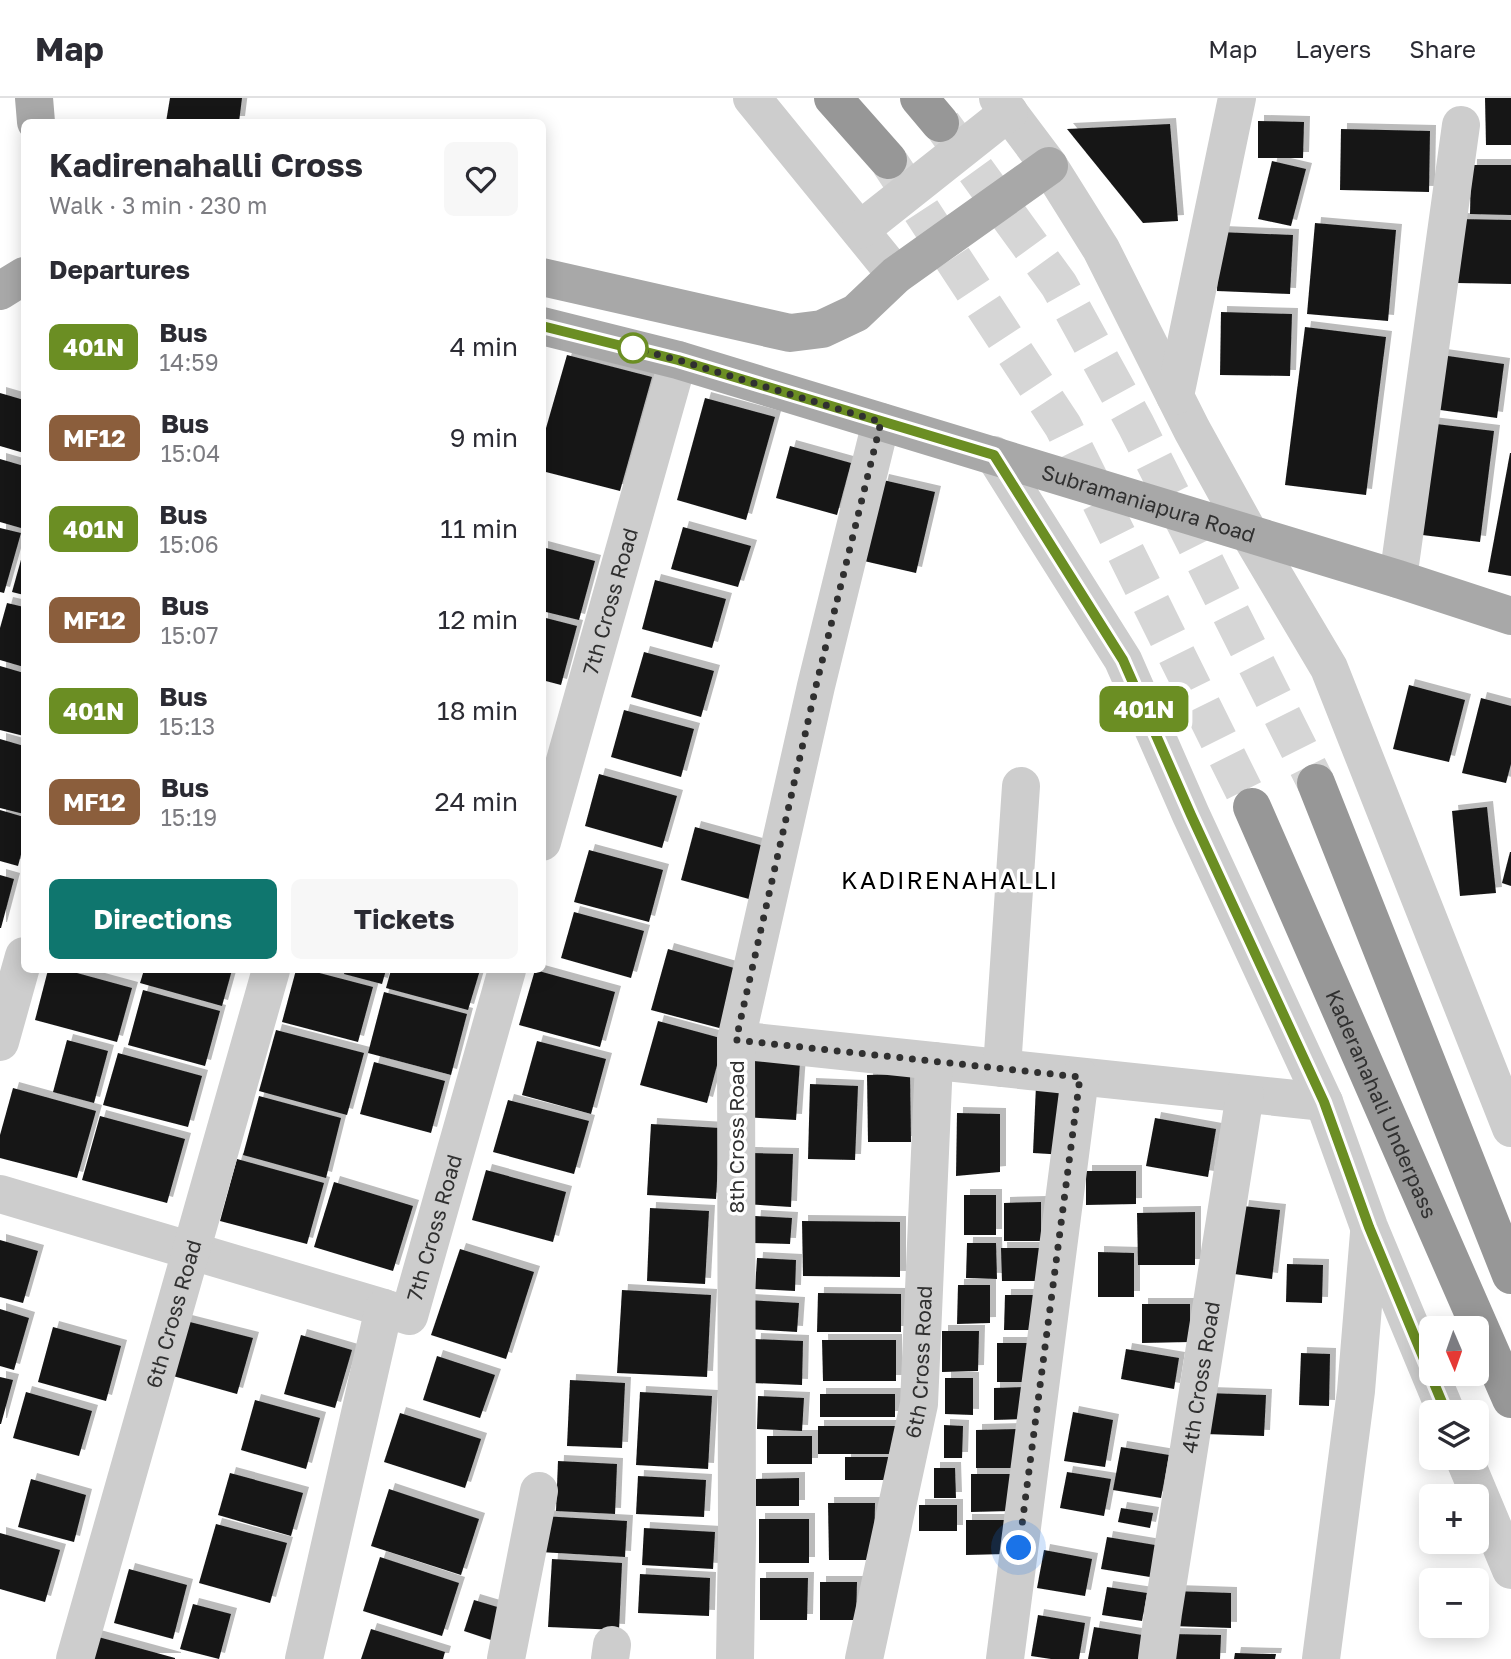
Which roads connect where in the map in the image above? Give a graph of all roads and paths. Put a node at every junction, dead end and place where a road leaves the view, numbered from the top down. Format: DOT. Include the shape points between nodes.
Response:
graph roads {
  1 [pos="34,98"];
  2 [pos="752,98"];
  3 [pos="833,98"];
  4 [pos="1237,98"];
  5 [pos="1004,105"];
  6 [pos="36,119"];
  7 [pos="1461,125"];
  8 [pos="888,160"];
  9 [pos="1049,166"];
  10 [pos="860,230"];
  11 [pos="896,275"];
  12 [pos="21,278"];
  13 [pos="546,278"];
  14 [pos="0,291"];
  15 [pos="21,306"];
  16 [pos="0,309"];
  17 [pos="546,327"];
  18 [pos="678,360"];
  19 [pos="1175,396"];
  20 [pos="881,422"];
  21 [pos="994,455"];
  22 [pos="1249,533"];
  23 [pos="1398,579"];
  24 [pos="1511,616"];
  25 [pos="1316,783"];
  26 [pos="1021,786"];
  27 [pos="1252,807"];
  28 [pos="546,828"];
  29 [pos="21,967"];
  30 [pos="270,973"];
  31 [pos="506,973"];
  32 [pos="736,1040"];
  33 [pos="0,1042"];
  34 [pos="934,1061"];
  35 [pos="1002,1069"];
  36 [pos="1080,1077"];
  37 [pos="1245,1094"];
  38 [pos="1324,1102"];
  39 [pos="1511,1128"];
  40 [pos="0,1194"];
  41 [pos="1369,1227"];
  42 [pos="191,1251"];
  43 [pos="1511,1275"];
  44 [pos="384,1308"];
  45 [pos="1511,1399"];
  46 [pos="1441,1400"];
  47 [pos="1469,1470"];
  48 [pos="539,1491"];
  49 [pos="1511,1570"];
  50 [pos="75,1659"];
  51 [pos="304,1659"];
  52 [pos="506,1659"];
  53 [pos="735,1659"];
  54 [pos="864,1659"];
  55 [pos="1004,1659"];
  56 [pos="1157,1659"];
  57 [pos="1321,1659"];
  1 -- 6 [label="main road"];
  2 -- 10 [label="street"];
  3 -- 8 [label="highway"];
  4 -- 19 [label="street"];
  5 -- 9 [label="street"];
  5 -- 10 [label="street"];
  7 -- 23 [label="street"];
  9 -- 11 [label="main road"];
  9 -- 19 [label="street" via="1101,249"];
  10 -- 11 [label="street"];
  11 -- 13 [label="main road" via="856,313 822,329 790,333"];
  12 -- 14 [label="main road"];
  15 -- 16 [label="main road"];
  17 -- 18 [label="main road, Subramaniapura Road"];
  18 -- 20 [label="main road, Subramaniapura Road"];
  18 -- 28 [label="street, 7th Cross Road"];
  19 -- 22 [label="street"];
  20 -- 21 [label="main road, Subramaniapura Road"];
  20 -- 32 [label="street, 8th Cross Road"];
  21 -- 22 [label="main road, Subramaniapura Road"];
  21 -- 38 [label="street" via="1123,660"];
  22 -- 23 [label="main road, Subramaniapura Road"];
  22 -- 39 [label="street" via="1329,668"];
  23 -- 24 [label="main road, Subramaniapura Road"];
  25 -- 43 [label="highway"];
  26 -- 35 [label="street"];
  27 -- 45 [label="highway, Kaderanahali Underpass"];
  29 -- 33 [label="street"];
  30 -- 42 [label="street, 6th Cross Road"];
  31 -- 44 [label="street, 7th Cross Road" via="409,1316"];
  32 -- 34 [label="street"];
  32 -- 53 [label="street, 8th Cross Road"];
  34 -- 35 [label="street"];
  34 -- 54 [label="street, 6th Cross Road" via="919,1404"];
  35 -- 36 [label="street"];
  36 -- 37 [label="street"];
  36 -- 55 [label="street"];
  37 -- 38 [label="street"];
  37 -- 56 [label="street, 4th Cross Road"];
  38 -- 41 [label="street"];
  40 -- 42 [label="street"];
  41 -- 46 [label="street"];
  41 -- 57 [label="street" via="1356,1391"];
  42 -- 44 [label="street"];
  42 -- 50 [label="street, 6th Cross Road"];
  44 -- 51 [label="street, 7th Cross Road"];
  47 -- 49 [label="street"];
  48 -- 52 [label="street"];
}
